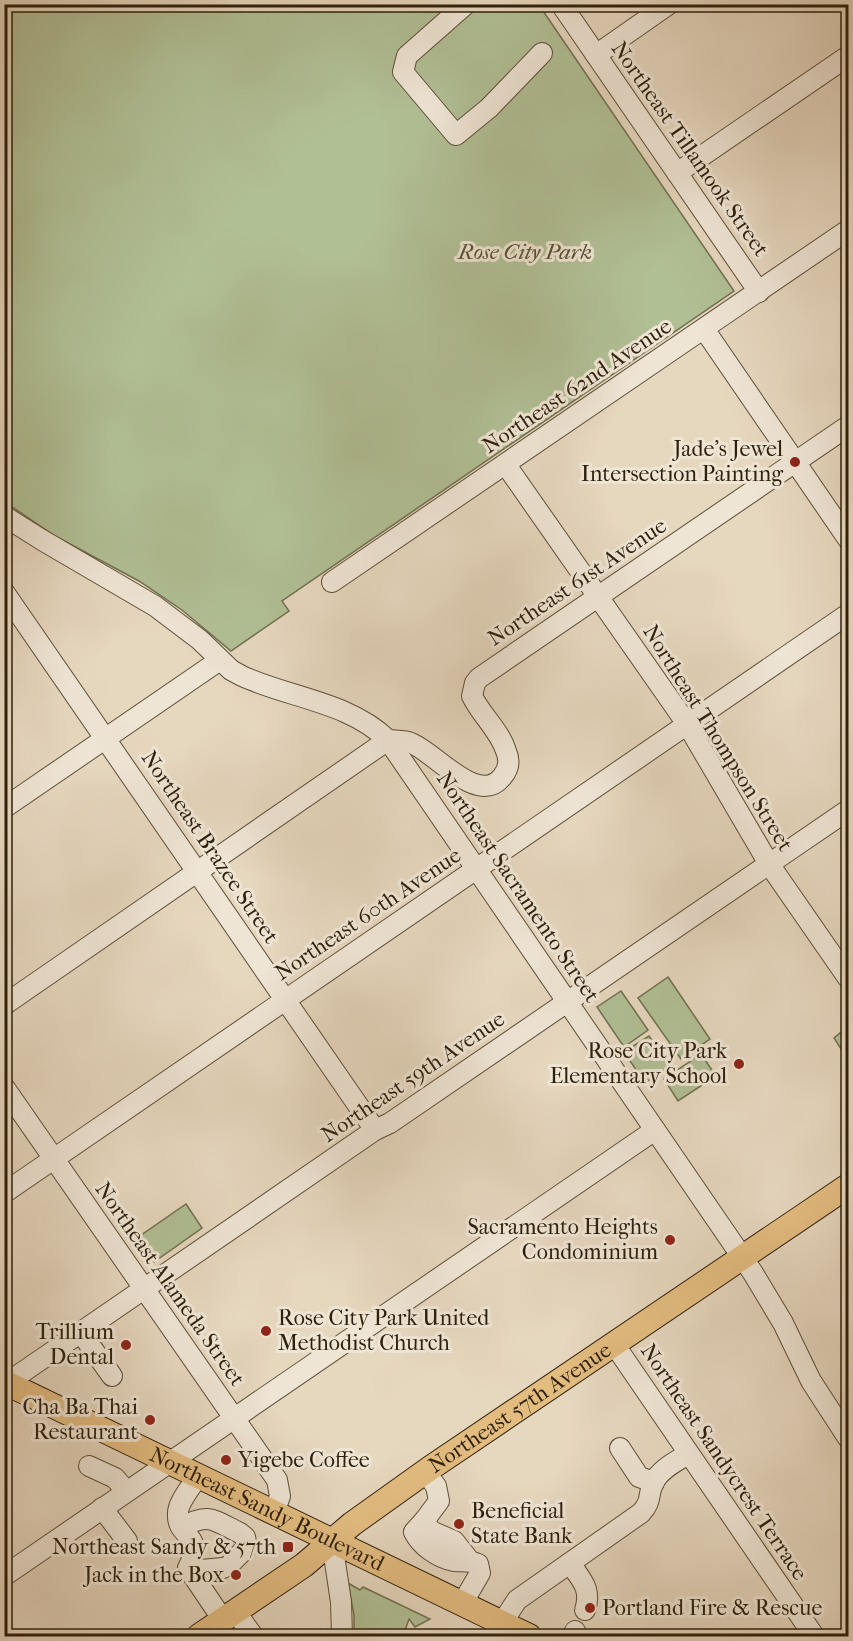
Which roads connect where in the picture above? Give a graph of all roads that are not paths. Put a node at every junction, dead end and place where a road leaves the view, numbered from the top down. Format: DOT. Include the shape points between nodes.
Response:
graph roads {
  1 [pos="466,4"];
  2 [pos="561,4"];
  3 [pos="669,4"];
  4 [pos="542,53"];
  5 [pos="596,55"];
  6 [pos="849,56"];
  7 [pos="677,173"];
  8 [pos="849,230"];
  9 [pos="759,292"];
  10 [pos="704,329"];
  11 [pos="849,426"];
  12 [pos="795,462"];
  13 [pos="506,465"];
  14 [pos="4,516"];
  15 [pos="849,538"];
  16 [pos="332,582"];
  17 [pos="4,592"];
  18 [pos="597,597"];
  19 [pos="849,614"];
  20 [pos="11,615"];
  21 [pos="220,660"];
  22 [pos="687,724"];
  23 [pos="106,738"];
  24 [pos="388,740"];
  25 [pos="447,767"];
  26 [pos="419,786"];
  27 [pos="4,808"];
  28 [pos="849,810"];
  29 [pos="769,864"];
  30 [pos="476,869"];
  31 [pos="197,871"];
  32 [pos="849,978"];
  33 [pos="285,999"];
  34 [pos="567,1002"];
  35 [pos="4,1005"];
  36 [pos="4,1087"];
  37 [pos="375,1130"];
  38 [pos="655,1130"];
  39 [pos="54,1159"];
  40 [pos="849,1186"];
  41 [pos="4,1193"];
  42 [pos="742,1257"];
  43 [pos="144,1289"];
  44 [pos="81,1333"];
  45 [pos="614,1344"];
  46 [pos="112,1376"];
  47 [pos="5,1383"];
  48 [pos="233,1417"];
  49 [pos="845,1427"];
  50 [pos="620,1448"];
  51 [pos="688,1454"];
  52 [pos="169,1461"];
  53 [pos="89,1466"];
  54 [pos="425,1472"];
  55 [pos="198,1476"];
  56 [pos="654,1482"];
  57 [pos="126,1491"];
  58 [pos="102,1508"];
  59 [pos="274,1513"];
  60 [pos="183,1528"];
  61 [pos="127,1541"];
  62 [pos="332,1542"];
  63 [pos="570,1563"];
  64 [pos="193,1575"];
  65 [pos="4,1576"];
  66 [pos="462,1604"];
  67 [pos="585,1610"];
  68 [pos="229,1616"];
  69 [pos="502,1623"];
  70 [pos="199,1636"];
  71 [pos="253,1636"];
  72 [pos="342,1636"];
  73 [pos="529,1636"];
  74 [pos="814,1636"];
  1 -- 4 [label="street" via="407,56 403,72 456,135 489,108"];
  2 -- 5 [label="street, Northeast Tillamook Street"];
  3 -- 5 [label="street"];
  5 -- 7 [label="street, Northeast Tillamook Street"];
  6 -- 7 [label="street"];
  7 -- 9 [label="street, Northeast Tillamook Street"];
  8 -- 9 [label="street, Northeast 62nd Avenue"];
  9 -- 10 [label="street, Northeast 62nd Avenue"];
  10 -- 12 [label="street"];
  10 -- 13 [label="street, Northeast 62nd Avenue"];
  11 -- 12 [label="street, Northeast 61st Avenue"];
  12 -- 15 [label="street"];
  12 -- 18 [label="street, Northeast 61st Avenue"];
  13 -- 16 [label="street, Northeast 62nd Avenue"];
  13 -- 18 [label="street, Northeast Thompson Street"];
  14 -- 21 [label="street, Northeast Sacramento Street" via="155,606"];
  17 -- 20 [label="street, Northeast Brazee Street"];
  18 -- 22 [label="street, Northeast Thompson Street"];
  18 -- 25 [label="street, Northeast 61st Avenue" via="475,683 472,696 505,747 507,769 502,777 488,786 480,786"];
  19 -- 22 [label="street, Northeast 60th Avenue"];
  20 -- 23 [label="street, Northeast Brazee Street"];
  21 -- 23 [label="street"];
  21 -- 24 [label="street, Northeast Sacramento Street" via="255,682 359,718"];
  22 -- 29 [label="street, Northeast Thompson Street"];
  22 -- 30 [label="street, Northeast 60th Avenue"];
  23 -- 27 [label="street"];
  23 -- 31 [label="street, Northeast Brazee Street"];
  24 -- 25 [label="street, Northeast 61st Avenue" via="411,743"];
  24 -- 26 [label="street, Northeast Sacramento Street"];
  24 -- 31 [label="street"];
  25 -- 26 [label="street"];
  26 -- 30 [label="street, Northeast Sacramento Street"];
  28 -- 29 [label="street, Northeast 59th Avenue"];
  29 -- 32 [label="street, Northeast Thompson Street"];
  29 -- 34 [label="street, Northeast 59th Avenue"];
  30 -- 33 [label="street, Northeast 60th Avenue"];
  30 -- 34 [label="street, Northeast Sacramento Street"];
  31 -- 33 [label="street, Northeast Brazee Street"];
  31 -- 35 [label="street"];
  33 -- 37 [label="street, Northeast Brazee Street"];
  33 -- 39 [label="street, Northeast 60th Avenue"];
  34 -- 37 [label="street, Northeast 59th Avenue"];
  34 -- 38 [label="street, Northeast Sacramento Street"];
  36 -- 39 [label="street, Northeast Alameda Street"];
  37 -- 43 [label="street, Northeast 59th Avenue"];
  38 -- 42 [label="street, Northeast Sacramento Street"];
  38 -- 48 [label="street"];
  39 -- 41 [label="street, Northeast 60th Avenue"];
  39 -- 43 [label="street, Northeast Alameda Street"];
  40 -- 42 [label="main road, Northeast 57th Avenue"];
  42 -- 45 [label="main road, Northeast 57th Avenue"];
  42 -- 49 [label="street, Northeast Sacramento Street" via="770,1299 811,1381"];
  43 -- 44 [label="street, Northeast 59th Avenue"];
  43 -- 48 [label="street, Northeast Alameda Street"];
  44 -- 46 [label="street"];
  44 -- 47 [label="street, Northeast 59th Avenue"];
  45 -- 51 [label="street, Northeast Sandycrest Terrace"];
  45 -- 54 [label="main road, Northeast 57th Avenue"];
  47 -- 52 [label="main road, Northeast Sandy Boulevard"];
  48 -- 52 [label="street"];
  48 -- 59 [label="street, Northeast Alameda Street" via="276,1480 280,1496"];
  50 -- 56 [label="street" via="639,1477"];
  51 -- 56 [label="street"];
  51 -- 74 [label="street, Northeast Sandycrest Terrace"];
  52 -- 55 [label="main road, Northeast Sandy Boulevard"];
  52 -- 57 [label="street"];
  53 -- 57 [label="street" via="115,1478"];
  54 -- 62 [label="main road, Northeast 57th Avenue"];
  54 -- 66 [label="street" via="436,1486 439,1501 414,1532 423,1546 452,1560 478,1564 480,1573"];
  55 -- 59 [label="main road, Northeast Sandy Boulevard"];
  55 -- 60 [label="street" via="177,1510"];
  56 -- 63 [label="street" via="649,1503 641,1513"];
  57 -- 58 [label="street"];
  58 -- 61 [label="street"];
  58 -- 65 [label="street"];
  59 -- 62 [label="main road, Northeast Sandy Boulevard"];
  60 -- 64 [label="street" via="195,1546 188,1568"];
  60 -- 64 [label="street" via="206,1517 240,1533 247,1547 228,1565"];
  62 -- 66 [label="main road, Northeast Sandy Boulevard"];
  62 -- 68 [label="main road, Northeast 57th Avenue"];
  62 -- 72 [label="street"];
  63 -- 67 [label="street" via="586,1587"];
  63 -- 69 [label="street" via="514,1602"];
  64 -- 68 [label="street"];
  66 -- 69 [label="main road, Northeast Sandy Boulevard"];
  68 -- 70 [label="main road, Northeast 57th Avenue"];
  68 -- 71 [label="street"];
  69 -- 73 [label="main road, Northeast Sandy Boulevard"];
}
